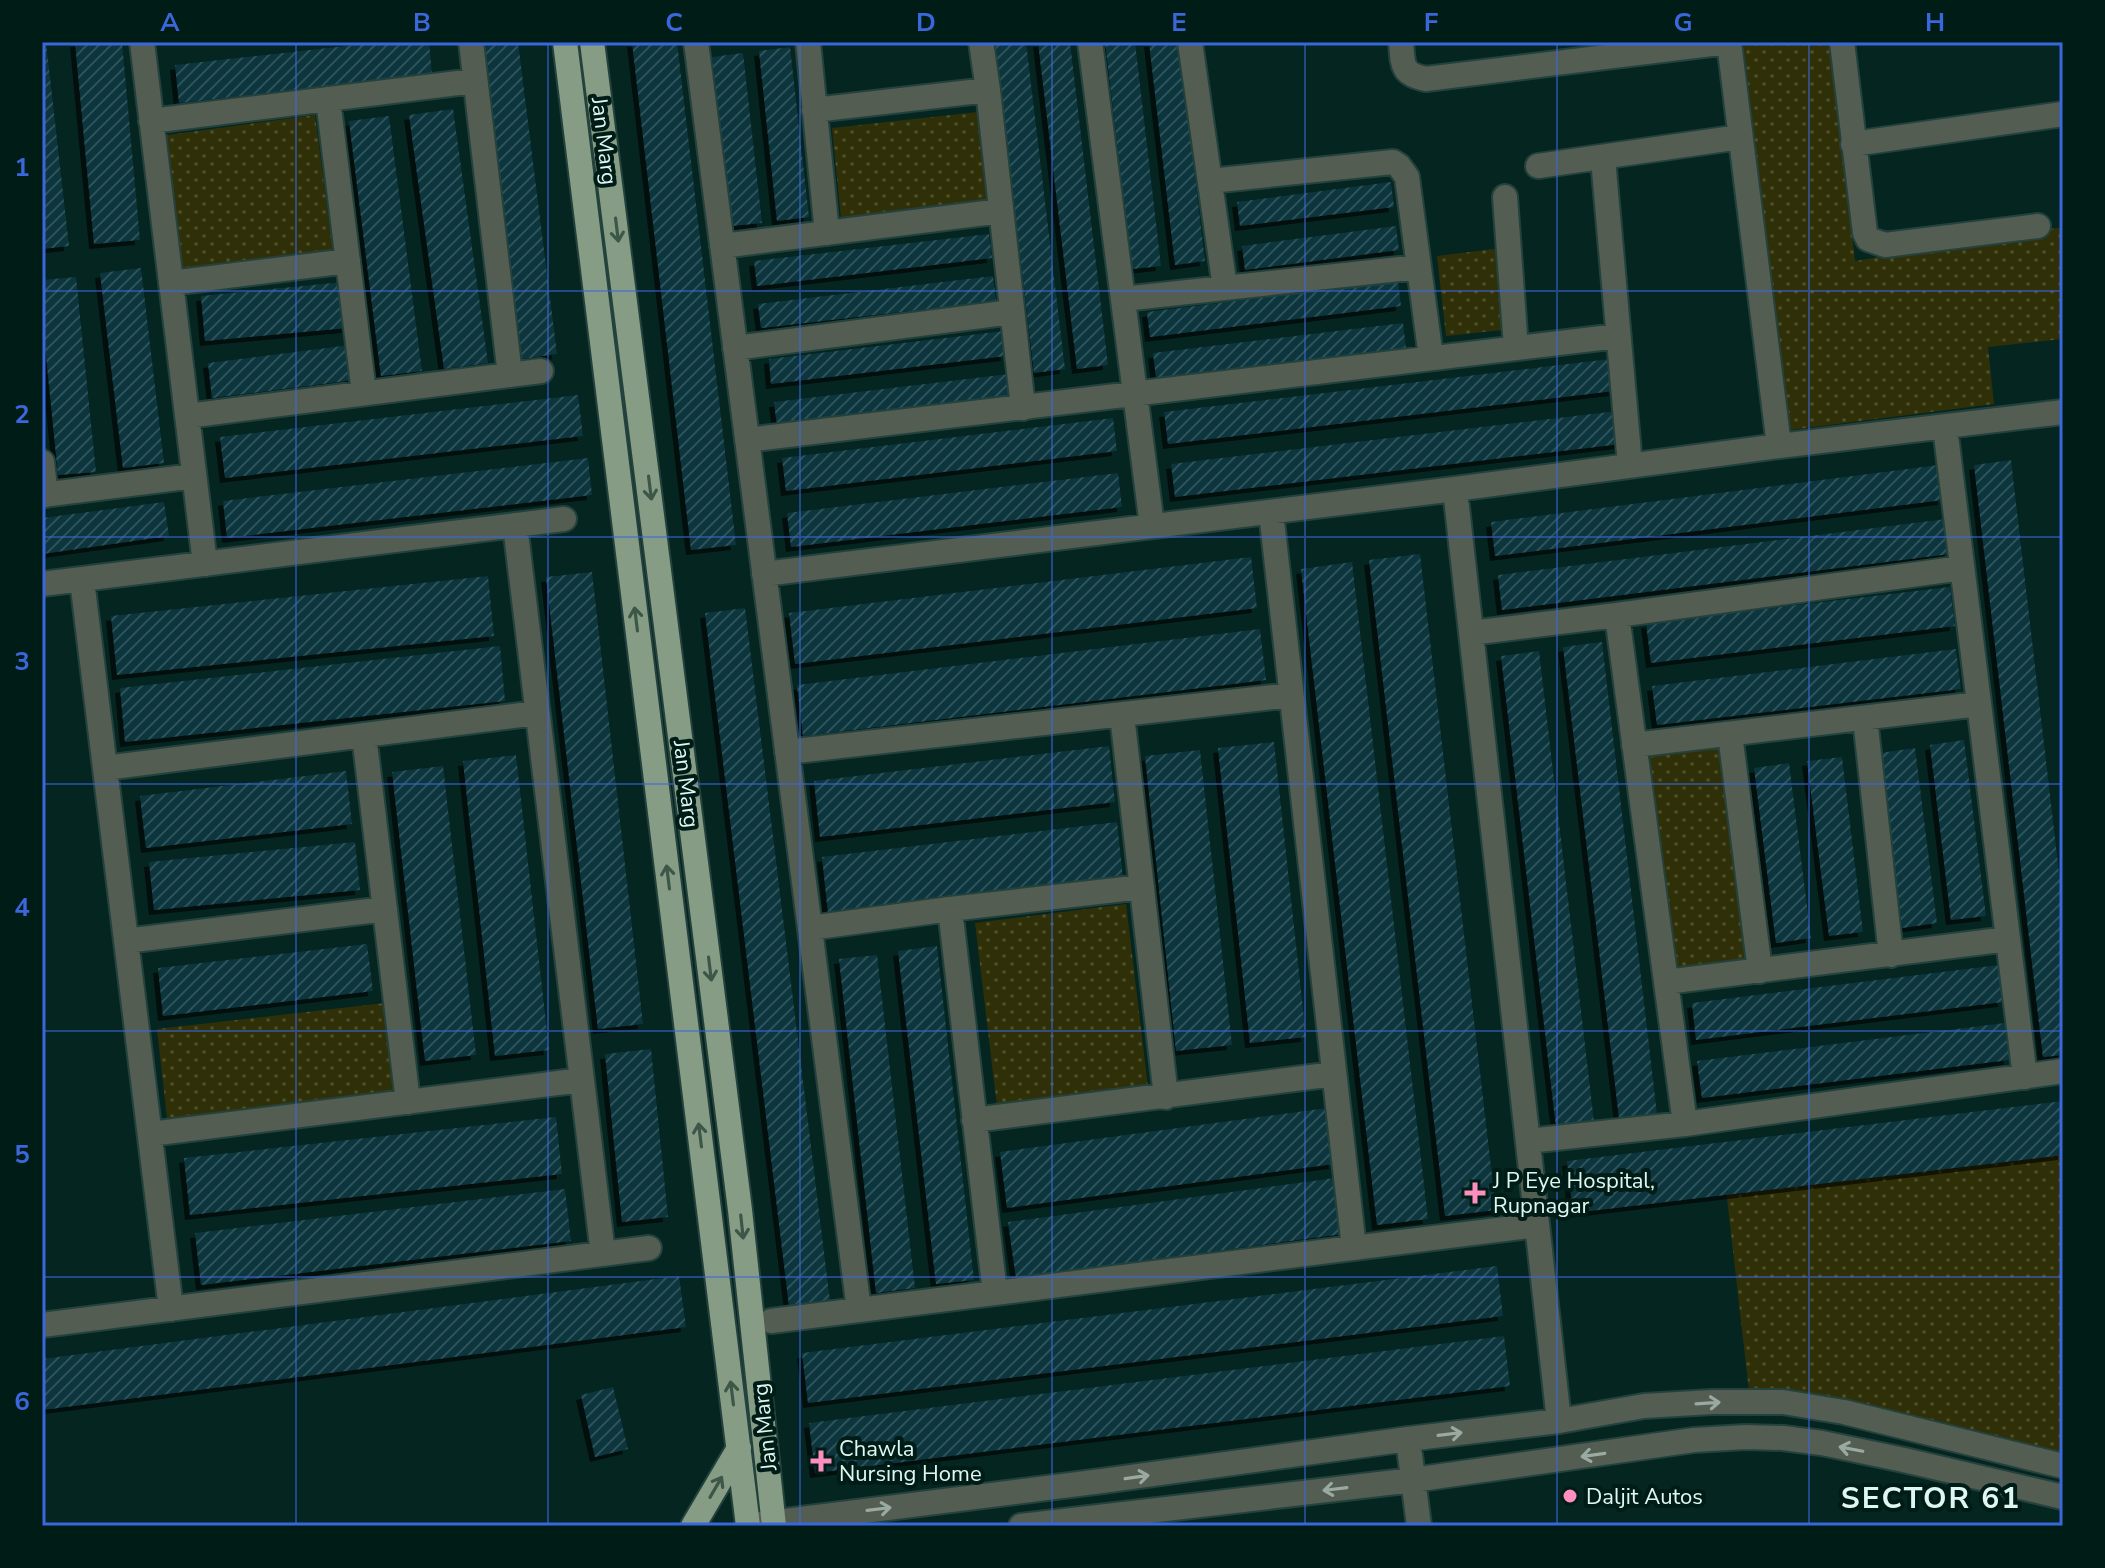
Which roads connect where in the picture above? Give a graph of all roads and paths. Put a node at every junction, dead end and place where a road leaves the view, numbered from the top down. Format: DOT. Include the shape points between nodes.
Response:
graph roads {
  1 [pos="142,42"];
  2 [pos="471,42"];
  3 [pos="565,42"];
  4 [pos="592,42"];
  5 [pos="696,42"];
  6 [pos="808,42"];
  7 [pos="981,42"];
  8 [pos="1090,42"];
  9 [pos="1190,42"];
  10 [pos="1401,42"];
  11 [pos="1728,42"];
  12 [pos="1842,42"];
  13 [pos="474,81"];
  14 [pos="988,90"];
  15 [pos="328,99"];
  16 [pos="814,110"];
  17 [pos="2063,114"];
  18 [pos="151,121"];
  19 [pos="1740,137"];
  20 [pos="1853,144"];
  21 [pos="1538,166"];
  22 [pos="1604,170"];
  23 [pos="1210,181"];
  24 [pos="1505,197"];
  25 [pos="1001,211"];
  26 [pos="2038,226"];
  27 [pos="827,233"];
  28 [pos="722,246"];
  29 [pos="348,261"];
  30 [pos="1418,267"];
  31 [pos="171,283"];
  32 [pos="1225,288"];
  33 [pos="1123,299"];
  34 [pos="1012,312"];
  35 [pos="1618,336"];
  36 [pos="735,348"];
  37 [pos="1516,348"];
  38 [pos="1431,358"];
  39 [pos="541,371"];
  40 [pos="510,375"];
  41 [pos="364,393"];
  42 [pos="1135,393"];
  43 [pos="1023,408"];
  44 [pos="2063,412"];
  45 [pos="187,416"];
  46 [pos="1945,427"];
  47 [pos="747,440"];
  48 [pos="1779,446"];
  49 [pos="42,462"];
  50 [pos="1630,465"];
  51 [pos="194,476"];
  52 [pos="1455,489"];
  53 [pos="44,495"];
  54 [pos="1271,512"];
  55 [pos="564,519"];
  56 [pos="515,525"];
  57 [pos="1152,526"];
  58 [pos="205,564"];
  59 [pos="1962,568"];
  60 [pos="764,574"];
  61 [pos="82,580"];
  62 [pos="42,584"];
  63 [pos="1617,615"];
  64 [pos="1471,633"];
  65 [pos="1291,695"];
  66 [pos="1979,704"];
  67 [pos="537,713"];
  68 [pos="1122,715"];
  69 [pos="1865,718"];
  70 [pos="1730,734"];
  71 [pos="364,735"];
  72 [pos="1634,745"];
  73 [pos="787,752"];
  74 [pos="105,768"];
  75 [pos="1142,887"];
  76 [pos="385,909"];
  77 [pos="950,909"];
  78 [pos="810,928"];
  79 [pos="2008,939"];
  80 [pos="126,941"];
  81 [pos="1891,955"];
  82 [pos="1760,971"];
  83 [pos="1666,982"];
  84 [pos="2063,1071"];
  85 [pos="1334,1074"];
  86 [pos="2025,1077"];
  87 [pos="582,1080"];
  88 [pos="1166,1097"];
  89 [pos="408,1102"];
  90 [pos="974,1120"];
  91 [pos="1685,1124"];
  92 [pos="150,1134"];
  93 [pos="1528,1141"];
  94 [pos="1537,1225"];
  95 [pos="649,1248"];
  96 [pos="1354,1248"];
  97 [pos="603,1254"];
  98 [pos="995,1293"];
  99 [pos="171,1309"];
  100 [pos="859,1310"];
  101 [pos="771,1321"];
  102 [pos="42,1325"];
  103 [pos="1559,1421"];
  104 [pos="1911,1429"];
  105 [pos="1408,1439"];
  106 [pos="739,1448"];
  107 [pos="1904,1460"];
  108 [pos="2063,1466"];
  109 [pos="1413,1480"];
  110 [pos="2063,1497"];
  111 [pos="774,1524"];
  112 [pos="693,1526"];
  113 [pos="748,1526"];
  114 [pos="1021,1526"];
  115 [pos="1419,1526"];
  1 -- 18 [label="street"];
  2 -- 13 [label="street"];
  106 -- 3 [label="main road, one-way"];
  4 -- 111 [label="main road, Jan Marg, one-way" via="740,1210"];
  5 -- 28 [label="street"];
  6 -- 16 [label="street"];
  7 -- 14 [label="street"];
  8 -- 33 [label="street"];
  9 -- 23 [label="street"];
  10 -- 11 [label="street" via="1406,70 1426,79"];
  11 -- 19 [label="street"];
  12 -- 20 [label="street"];
  13 -- 15 [label="street"];
  13 -- 40 [label="street"];
  14 -- 16 [label="street"];
  14 -- 25 [label="street"];
  15 -- 18 [label="street"];
  15 -- 29 [label="street"];
  16 -- 27 [label="street"];
  17 -- 20 [label="street"];
  18 -- 31 [label="street"];
  19 -- 21 [label="street"];
  19 -- 48 [label="street"];
  20 -- 26 [label="street" via="1865,233 1876,243"];
  22 -- 35 [label="street"];
  23 -- 30 [label="street" via="1393,162 1407,177"];
  23 -- 32 [label="street"];
  24 -- 37 [label="street"];
  25 -- 27 [label="street"];
  25 -- 34 [label="street"];
  27 -- 28 [label="street"];
  28 -- 36 [label="street"];
  29 -- 31 [label="street"];
  29 -- 41 [label="street"];
  30 -- 32 [label="street"];
  30 -- 38 [label="street"];
  31 -- 45 [label="street"];
  32 -- 33 [label="street"];
  33 -- 42 [label="street"];
  34 -- 36 [label="street"];
  34 -- 43 [label="street"];
  35 -- 37 [label="street"];
  35 -- 50 [label="street"];
  36 -- 47 [label="street"];
  37 -- 38 [label="street"];
  38 -- 42 [label="street"];
  39 -- 40 [label="street"];
  40 -- 41 [label="street"];
  41 -- 45 [label="street"];
  42 -- 43 [label="street"];
  42 -- 57 [label="street"];
  43 -- 47 [label="street"];
  44 -- 46 [label="street"];
  45 -- 51 [label="street"];
  46 -- 48 [label="street"];
  46 -- 59 [label="street"];
  47 -- 60 [label="street"];
  48 -- 50 [label="street"];
  49 -- 53 [label="street"];
  50 -- 52 [label="street"];
  51 -- 53 [label="street"];
  51 -- 58 [label="street"];
  52 -- 54 [label="street"];
  52 -- 64 [label="street"];
  54 -- 57 [label="street"];
  54 -- 65 [label="street"];
  55 -- 56 [label="street"];
  56 -- 58 [label="street"];
  56 -- 67 [label="street"];
  57 -- 60 [label="street"];
  58 -- 61 [label="street"];
  59 -- 63 [label="street"];
  59 -- 66 [label="street"];
  60 -- 73 [label="street"];
  61 -- 62 [label="street"];
  61 -- 74 [label="street"];
  63 -- 64 [label="street"];
  63 -- 72 [label="street"];
  64 -- 93 [label="street"];
  65 -- 68 [label="street"];
  65 -- 85 [label="street"];
  66 -- 69 [label="street"];
  66 -- 79 [label="street"];
  67 -- 71 [label="street"];
  67 -- 87 [label="street"];
  68 -- 73 [label="street"];
  68 -- 75 [label="street"];
  69 -- 70 [label="street"];
  69 -- 81 [label="street"];
  70 -- 72 [label="street"];
  70 -- 82 [label="street"];
  71 -- 74 [label="street"];
  71 -- 76 [label="street"];
  72 -- 83 [label="street"];
  73 -- 78 [label="street"];
  74 -- 80 [label="street"];
  75 -- 77 [label="street"];
  75 -- 88 [label="street"];
  76 -- 80 [label="street"];
  76 -- 89 [label="street"];
  77 -- 78 [label="street"];
  77 -- 90 [label="street"];
  78 -- 100 [label="street"];
  79 -- 81 [label="street"];
  79 -- 86 [label="street"];
  80 -- 92 [label="street"];
  81 -- 82 [label="street"];
  82 -- 83 [label="street"];
  83 -- 91 [label="street"];
  84 -- 86 [label="street"];
  85 -- 88 [label="street"];
  85 -- 96 [label="street"];
  86 -- 91 [label="street"];
  87 -- 89 [label="street"];
  87 -- 97 [label="street"];
  88 -- 90 [label="street"];
  89 -- 92 [label="street"];
  90 -- 98 [label="street"];
  91 -- 93 [label="street"];
  92 -- 99 [label="street"];
  93 -- 94 [label="street"];
  94 -- 96 [label="street"];
  94 -- 103 [label="street"];
  95 -- 97 [label="street"];
  96 -- 98 [label="street"];
  97 -- 99 [label="street"];
  98 -- 100 [label="street"];
  99 -- 102 [label="street"];
  100 -- 101 [label="street"];
  103 -- 104 [label="street, one-way" via="1644,1406 1750,1400 1844,1412"];
  105 -- 103 [label="street, one-way"];
  104 -- 107 [label="street"];
  104 -- 108 [label="street"];
  105 -- 109 [label="street"];
  111 -- 105 [label="street, one-way"];
  112 -- 106 [label="main road, one-way"];
  106 -- 113 [label="main road"];
  107 -- 109 [label="street, one-way" via="1822,1443 1746,1437"];
  107 -- 110 [label="street"];
  109 -- 114 [label="street, one-way"];
  109 -- 115 [label="street"];
  111 -- 113 [label="street"];
}
